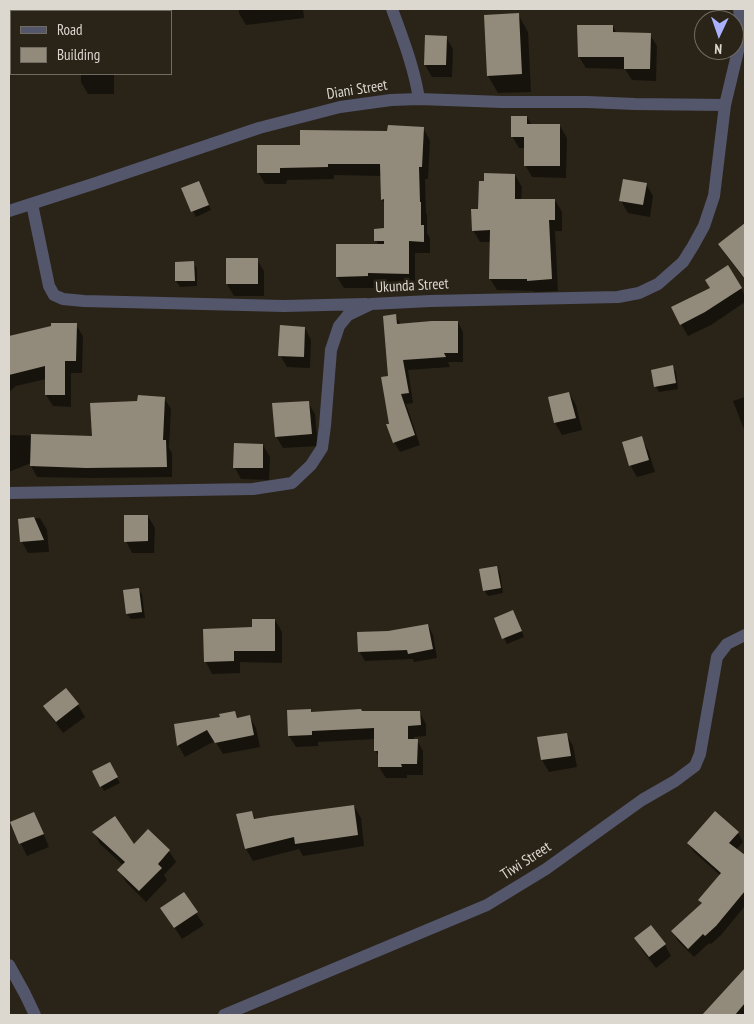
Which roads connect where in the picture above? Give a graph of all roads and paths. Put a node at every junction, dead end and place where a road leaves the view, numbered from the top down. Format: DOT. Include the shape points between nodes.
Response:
graph roads {
  1 [pos="392,9"];
  2 [pos="737,60"];
  3 [pos="419,99"];
  4 [pos="725,105"];
  5 [pos="32,204"];
  6 [pos="9,211"];
  7 [pos="370,304"];
  8 [pos="9,493"];
  9 [pos="745,635"];
  10 [pos="9,965"];
  11 [pos="36,1015"];
  12 [pos="224,1015"];
  1 -- 3 [label="street" via="413,69"];
  2 -- 4 [label="street, Ukunda Street"];
  3 -- 4 [label="street, Diani Street"];
  3 -- 5 [label="street, Diani Street" via="340,107 259,128"];
  4 -- 7 [label="street, Ukunda Street" via="714,196 704,226 682,262 658,284 618,297"];
  5 -- 6 [label="street, Diani Street"];
  5 -- 7 [label="street" via="49,286 54,295 63,299 275,306"];
  7 -- 8 [label="street, Ukunda Street" via="348,315 339,326 330,350 322,448 311,465 292,483 253,489"];
  9 -- 12 [label="street, Tiwi Street" via="727,644 717,658 700,754 695,766 546,869 487,905"];
  10 -- 11 [label="street"];
}
